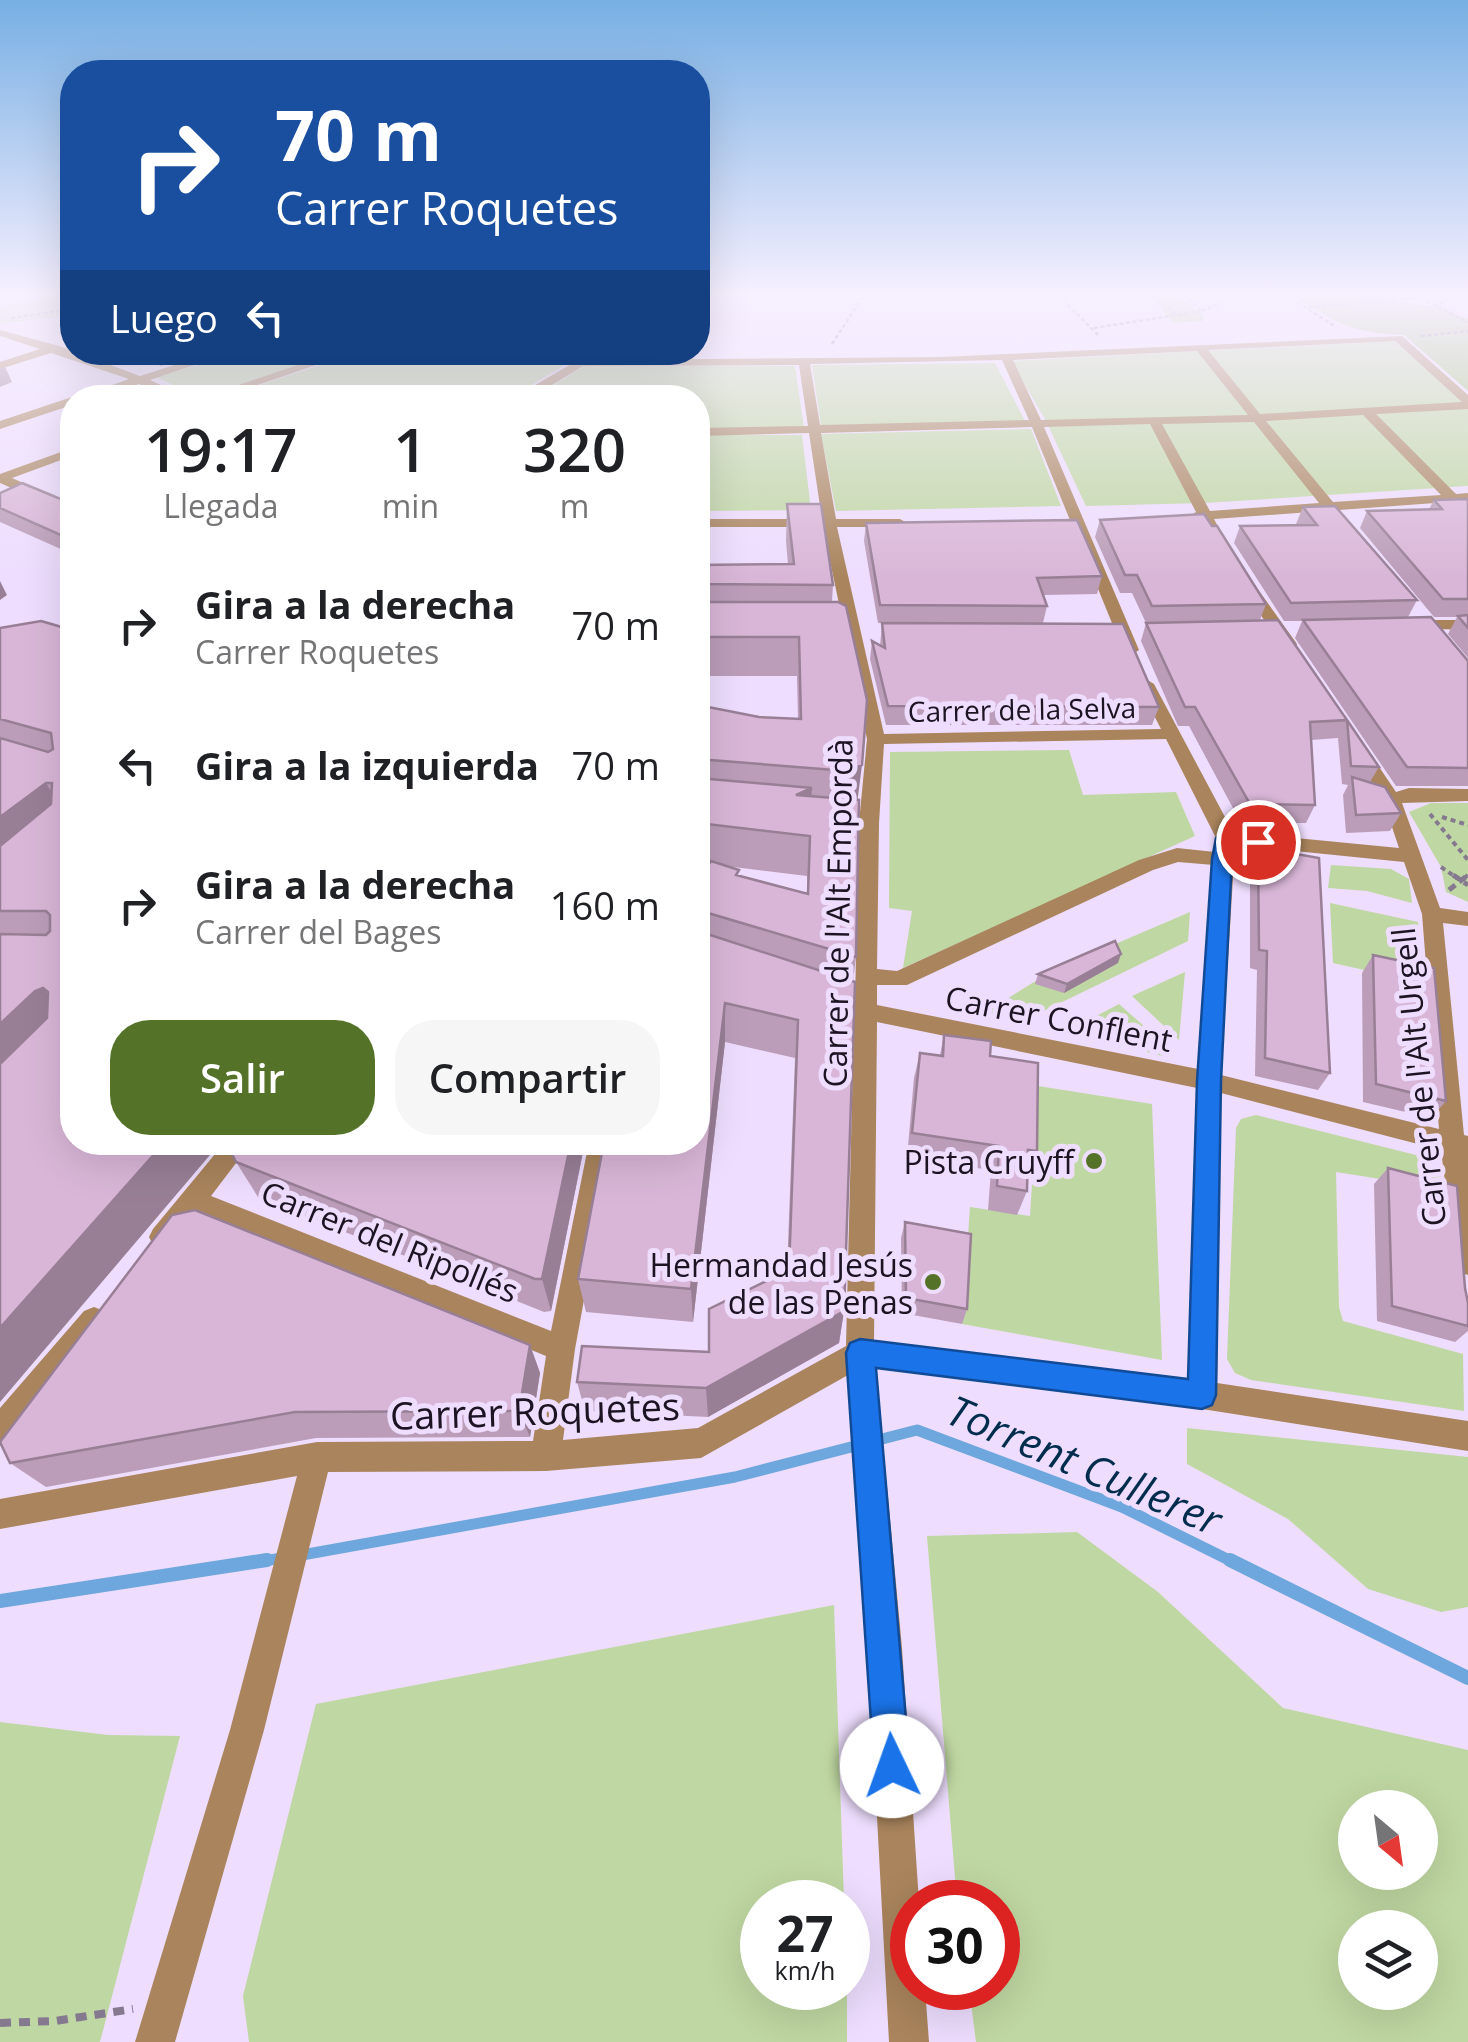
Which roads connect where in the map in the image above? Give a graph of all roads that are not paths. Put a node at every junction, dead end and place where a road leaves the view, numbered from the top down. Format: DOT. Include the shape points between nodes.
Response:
graph roads {
  1 [pos="808,387"];
  2 [pos="1021,387"];
  3 [pos="1232,387"];
  4 [pos="1468,403"];
  5 [pos="60,405"];
  6 [pos="1366,411"];
  7 [pos="1257,418"];
  8 [pos="1154,421"];
  9 [pos="1038,424"];
  10 [pos="0,425"];
  11 [pos="814,430"];
  12 [pos="710,432"];
  13 [pos="60,456"];
  14 [pos="0,478"];
  15 [pos="1468,497"];
  16 [pos="1452,498"];
  17 [pos="60,505"];
  18 [pos="1329,507"];
  19 [pos="1468,514"];
  20 [pos="1198,516"];
  21 [pos="1096,520"];
  22 [pos="1077,521"];
  23 [pos="1059,522"];
  24 [pos="1341,522"];
  25 [pos="911,523"];
  26 [pos="710,524"];
  27 [pos="830,524"];
  28 [pos="1415,610"];
  29 [pos="1468,625"];
  30 [pos="1390,626"];
  31 [pos="1432,631"];
  32 [pos="1104,633"];
  33 [pos="1142,633"];
  34 [pos="1123,634"];
  35 [pos="1298,658"];
  36 [pos="1169,734"];
  37 [pos="1350,737"];
  38 [pos="876,739"];
  39 [pos="1468,796"];
  40 [pos="1392,800"];
  41 [pos="1224,848"];
  42 [pos="1413,856"];
  43 [pos="1432,914"];
  44 [pos="1468,919"];
  45 [pos="867,976"];
  46 [pos="830,1002"];
  47 [pos="868,1014"];
  48 [pos="1209,1081"];
  49 [pos="1460,1144"];
  50 [pos="229,1155"];
  51 [pos="598,1155"];
  52 [pos="193,1200"];
  53 [pos="146,1257"];
  54 [pos="1468,1263"];
  55 [pos="110,1300"];
  56 [pos="561,1349"];
  57 [pos="860,1353"];
  58 [pos="1202,1395"];
  59 [pos="0,1432"];
  60 [pos="1468,1436"];
  61 [pos="546,1456"];
  62 [pos="316,1457"];
  63 [pos="0,1514"];
  64 [pos="155,2042"];
  65 [pos="909,2042"];
  1 -- 11 [label="street, Carrer de l'Alt Empordà"];
  2 -- 9 [label="street"];
  3 -- 7 [label="street"];
  4 -- 6 [label="street"];
  5 -- 10 [label="street"];
  6 -- 7 [label="street"];
  6 -- 16 [label="street"];
  7 -- 8 [label="street"];
  7 -- 18 [label="street"];
  8 -- 9 [label="street"];
  8 -- 20 [label="street"];
  9 -- 11 [label="street"];
  9 -- 22 [label="street"];
  11 -- 12 [label="street"];
  11 -- 27 [label="street, Carrer de l'Alt Empordà"];
  13 -- 14 [label="street"];
  14 -- 17 [label="street"];
  15 -- 16 [label="street"];
  16 -- 18 [label="street"];
  16 -- 19 [label="street"];
  18 -- 20 [label="street"];
  18 -- 24 [label="street"];
  20 -- 35 [label="street"];
  21 -- 22 [label="street"];
  22 -- 23 [label="street"];
  22 -- 34 [label="street"];
  25 -- 27 [label="street"];
  26 -- 27 [label="street"];
  27 -- 38 [label="street, Carrer de l'Alt Empordà"];
  28 -- 31 [label="street"];
  29 -- 31 [label="street"];
  30 -- 31 [label="street"];
  32 -- 34 [label="street"];
  33 -- 34 [label="street"];
  34 -- 36 [label="street"];
  36 -- 38 [label="street, Carrer de la Selva"];
  36 -- 41 [label="street"];
  37 -- 40 [label="street, Carrer de l'Alt Urgell"];
  38 -- 45 [label="street, Carrer de l'Alt Empordà" via="860,822"];
  39 -- 40 [label="street" via="1409,794"];
  40 -- 42 [label="street, Carrer de l'Alt Urgell"];
  41 -- 42 [label="street"];
  41 -- 45 [label="street" via="1146,864 899,979"];
  41 -- 48 [label="street"];
  42 -- 43 [label="street, Carrer de l'Alt Urgell"];
  43 -- 44 [label="street"];
  43 -- 49 [label="street, Carrer de l'Alt Urgell"];
  45 -- 47 [label="street, Carrer de l'Alt Empordà"];
  46 -- 47 [label="street, Carrer Conflent"];
  47 -- 48 [label="street, Carrer Conflent"];
  47 -- 57 [label="street, Carrer de l'Alt Empordà"];
  48 -- 49 [label="street, Carrer Conflent"];
  48 -- 58 [label="street"];
  49 -- 54 [label="street, Carrer de l'Alt Urgell"];
  50 -- 52 [label="street"];
  51 -- 56 [label="street"];
  52 -- 53 [label="street"];
  52 -- 56 [label="street, Carrer del Ripollés"];
  55 -- 59 [label="street"];
  56 -- 61 [label="street"];
  57 -- 58 [label="street"];
  57 -- 61 [label="street, Carrer Roquetes" via="701,1443"];
  57 -- 65 [label="street, Carrer de l'Alt Empordà"];
  58 -- 60 [label="street"];
  61 -- 62 [label="street, Carrer Roquetes"];
  62 -- 63 [label="street, Carrer Roquetes"];
  62 -- 64 [label="street" via="247,1730"];
}
